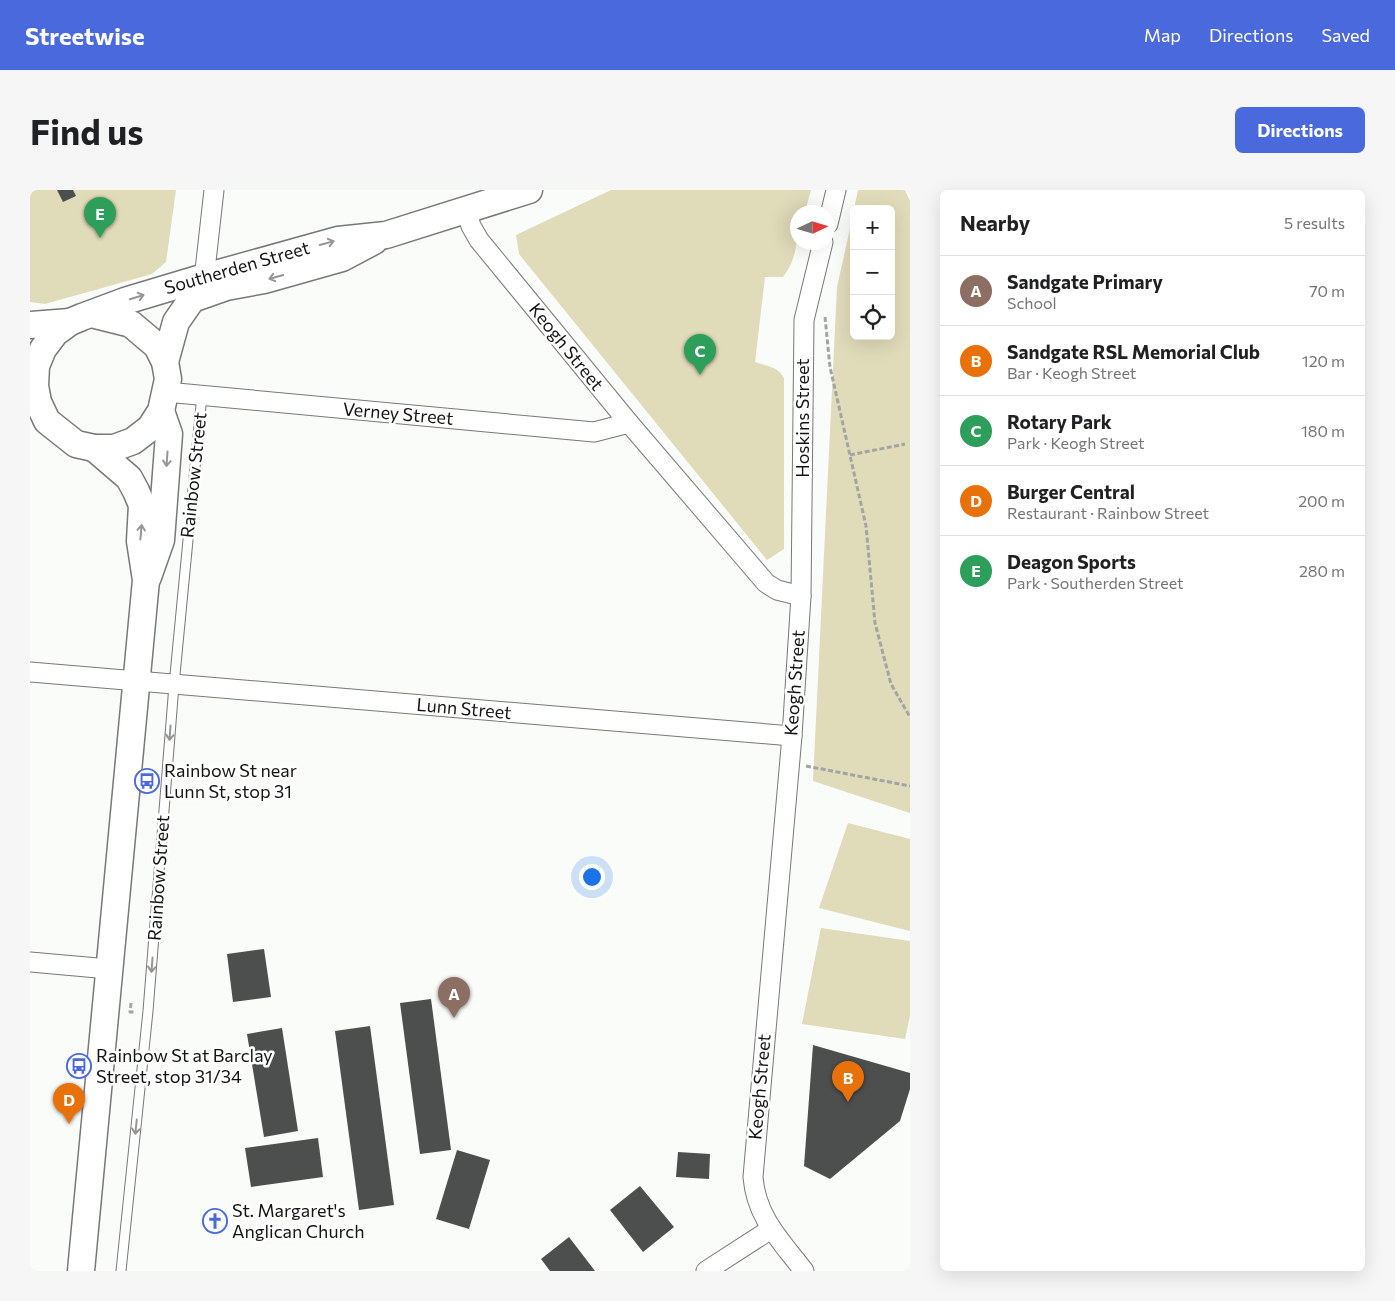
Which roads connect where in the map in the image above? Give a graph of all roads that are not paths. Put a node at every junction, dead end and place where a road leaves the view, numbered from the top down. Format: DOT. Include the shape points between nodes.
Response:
graph roads {
  1 [pos="214,190"];
  2 [pos="529,190"];
  3 [pos="836,190"];
  4 [pos="832,205"];
  5 [pos="466,210"];
  6 [pos="821,250"];
  7 [pos="204,285"];
  8 [pos="81,318"];
  9 [pos="30,326"];
  10 [pos="165,362"];
  11 [pos="202,395"];
  12 [pos="163,402"];
  13 [pos="37,410"];
  14 [pos="629,423"];
  15 [pos="94,448"];
  16 [pos="146,580"];
  17 [pos="801,596"];
  18 [pos="30,672"];
  19 [pos="137,682"];
  20 [pos="174,685"];
  21 [pos="792,736"];
  22 [pos="30,962"];
  23 [pos="109,969"];
  24 [pos="771,1229"];
  25 [pos="81,1271"];
  26 [pos="121,1271"];
  27 [pos="706,1271"];
  28 [pos="804,1271"];
  1 -- 7 [label="street"];
  2 -- 5 [label="main road, Southerden Street"];
  3 -- 4 [label="street"];
  5 -- 7 [label="main road, Southerden Street" via="386,235 342,258 264,280"];
  5 -- 14 [label="street, Keogh Street" via="479,240"];
  6 -- 17 [label="street, Hoskins Street" via="804,320"];
  8 -- 7 [label="main road, Southerden Street, one-way" via="125,301"];
  7 -- 10 [label="main road, Southerden Street" via="176,322"];
  8 -- 9 [label="main road"];
  8 -- 10 [label="main road" via="131,324 157,346"];
  8 -- 13 [label="main road" via="55,333 43,349 36,366"];
  10 -- 12 [label="main road" via="168,380"];
  11 -- 12 [label="street, Verney Street"];
  11 -- 14 [label="street, Verney Street" via="594,432"];
  11 -- 20 [label="lane, Rainbow Street"];
  12 -- 15 [label="main road" via="150,428 134,441 114,448"];
  12 -- 16 [label="main road, Rainbow Street, one-way" via="169,434 161,540"];
  13 -- 15 [label="main road" via="76,444"];
  14 -- 17 [label="street, Keogh Street" via="766,583"];
  16 -- 15 [label="main road, Rainbow Street, one-way" via="140,541 143,517 139,498 129,478"];
  16 -- 19 [label="main road, Rainbow Street"];
  17 -- 21 [label="street, Keogh Street"];
  18 -- 19 [label="street, Lunn Street"];
  19 -- 20 [label="street, Lunn Street"];
  19 -- 23 [label="main road, Rainbow Street"];
  20 -- 21 [label="street, Lunn Street"];
  20 -- 26 [label="lane, Rainbow Street, one-way" via="148,1011"];
  21 -- 24 [label="street, Keogh Street" via="753,1177 757,1203"];
  22 -- 23 [label="street"];
  23 -- 25 [label="main road, Rainbow Street"];
  24 -- 27 [label="street"];
  24 -- 28 [label="street, Keogh Street"];
}
